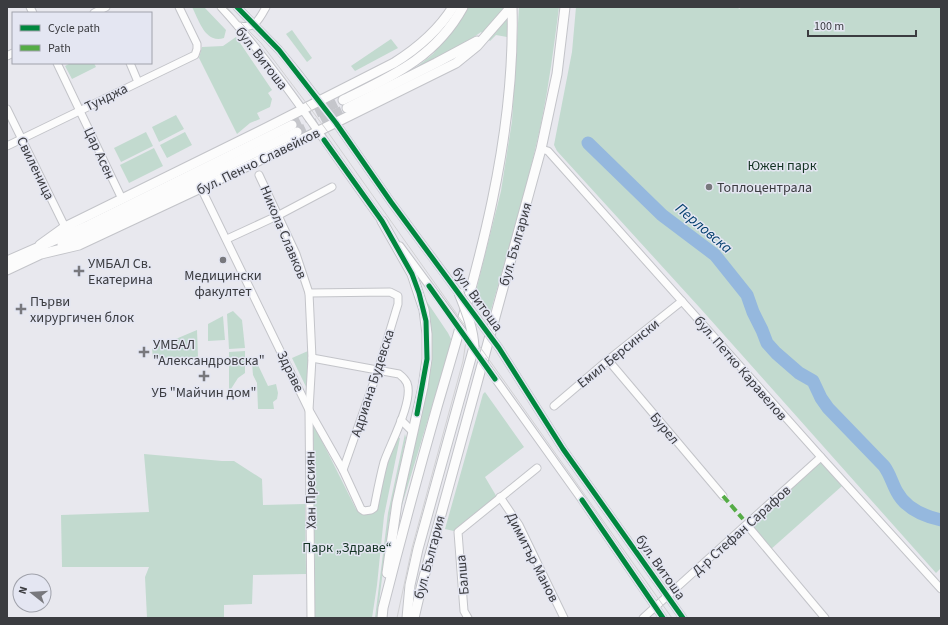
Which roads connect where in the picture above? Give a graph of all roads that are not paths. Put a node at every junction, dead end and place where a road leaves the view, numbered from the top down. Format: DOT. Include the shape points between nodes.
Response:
graph roads {
  1 [pos="179,7"];
  2 [pos="221,7"];
  3 [pos="266,7"];
  4 [pos="453,7"];
  5 [pos="463,7"];
  6 [pos="512,7"];
  7 [pos="565,7"];
  8 [pos="240,8"];
  9 [pos="237,25"];
  10 [pos="254,25"];
  11 [pos="485,36"];
  12 [pos="57,64"];
  13 [pos="130,64"];
  14 [pos="138,82"];
  15 [pos="318,101"];
  16 [pos="7,109"];
  17 [pos="80,110"];
  18 [pos="302,110"];
  19 [pos="336,122"];
  20 [pos="294,129"];
  21 [pos="318,132"];
  22 [pos="22,139"];
  23 [pos="7,146"];
  24 [pos="541,149"];
  25 [pos="260,175"];
  26 [pos="332,187"];
  27 [pos="201,188"];
  28 [pos="122,199"];
  29 [pos="279,215"];
  30 [pos="382,222"];
  31 [pos="65,227"];
  32 [pos="227,240"];
  33 [pos="41,249"];
  34 [pos="7,260"];
  35 [pos="7,270"];
  36 [pos="309,293"];
  37 [pos="459,293"];
  38 [pos="682,301"];
  39 [pos="474,347"];
  40 [pos="312,358"];
  41 [pos="608,360"];
  42 [pos="378,370"];
  43 [pos="554,406"];
  44 [pos="309,410"];
  45 [pos="401,420"];
  46 [pos="413,432"];
  47 [pos="821,457"];
  48 [pos="537,468"];
  49 [pos="343,470"];
  50 [pos="723,496"];
  51 [pos="500,497"];
  52 [pos="747,525"];
  53 [pos="941,588"];
  54 [pos="667,597"];
  55 [pos="655,607"];
  56 [pos="383,608"];
  57 [pos="312,618"];
  58 [pos="382,618"];
  59 [pos="407,618"];
  60 [pos="414,618"];
  61 [pos="468,618"];
  62 [pos="564,618"];
  63 [pos="642,618"];
  64 [pos="663,618"];
  65 [pos="683,618"];
  66 [pos="825,618"];
  1 -- 14 [label="street, Тунджа" via="197,44 195,55"];
  2 -- 9 [label="street, бул. Витоша"];
  3 -- 10 [label="street"];
  4 -- 15 [label="main road, бул. Пенчо Славейков" via="434,32 408,54"];
  5 -- 11 [label="main road, бул. Пенчо Славейков" via="440,40 425,53 404,69 345,104 436,63"];
  6 -- 11 [label="main road, бул. Пенчо Славейков"];
  6 -- 56 [label="main road" via="508,111 491,207 476,273 417,476"];
  7 -- 24 [label="main road, бул. България" via="557,74"];
  8 -- 9 [label="street" via="236,18"];
  8 -- 10 [label="street, бул. Витоша"];
  9 -- 10 [label="street" via="245,28"];
  9 -- 18 [label="street, бул. Витоша"];
  10 -- 15 [label="street, бул. Витоша" via="279,50"];
  11 -- 19 [label="main road, бул. Пенчо Славейков" via="456,63"];
  12 -- 17 [label="street, Цар Асен"];
  13 -- 14 [label="street"];
  14 -- 17 [label="street, Тунджа"];
  15 -- 18 [label="main road, бул. Пенчо Славейков"];
  15 -- 19 [label="street, бул. Витоша"];
  16 -- 22 [label="street, Свиленица"];
  17 -- 22 [label="street, Тунджа"];
  17 -- 28 [label="street, Цар Асен"];
  18 -- 21 [label="street, бул. Витоша"];
  18 -- 28 [label="main road, бул. Пенчо Славейков"];
  19 -- 21 [label="main road, бул. Пенчо Славейков"];
  19 -- 37 [label="street, бул. Витоша, bridge" via="391,202"];
  20 -- 33 [label="main road, бул. Пенчо Славейков" via="92,232"];
  21 -- 27 [label="main road, бул. Пенчо Славейков"];
  21 -- 30 [label="street, бул. Витоша"];
  22 -- 23 [label="street, Тунджа"];
  22 -- 31 [label="street, Свиленица"];
  24 -- 38 [label="street, бул. Петко Каравелов" via="548,151"];
  24 -- 60 [label="main road, бул. България"];
  25 -- 29 [label="street, Никола Славков"];
  26 -- 29 [label="street"];
  27 -- 32 [label="street, Здраве"];
  27 -- 33 [label="main road, бул. Пенчо Славейков" via="79,245"];
  28 -- 31 [label="main road, бул. Пенчо Славейков"];
  29 -- 32 [label="street"];
  29 -- 36 [label="street, Никола Славков"];
  30 -- 39 [label="street, бул. Витоша, bridge"];
  30 -- 46 [label="main road" via="412,274 426,320 427,359"];
  31 -- 33 [label="main road, бул. Пенчо Славейков"];
  32 -- 44 [label="street, Здраве"];
  33 -- 34 [label="main road, бул. Пенчо Славейков"];
  33 -- 35 [label="main road, бул. Пенчо Славейков"];
  36 -- 40 [label="street, Никола Славков"];
  36 -- 42 [label="street, Адриана Будевска" via="390,292 398,296 398,304"];
  37 -- 39 [label="main road, bridge" via="470,321"];
  37 -- 54 [label="street, бул. Витоша, bridge" via="499,348 563,449"];
  38 -- 41 [label="street, Емил Берсински"];
  38 -- 47 [label="street, бул. Петко Каравелов"];
  39 -- 55 [label="street, бул. Витоша, bridge"];
  39 -- 59 [label="main road" via="418,549 410,586"];
  40 -- 42 [label="street"];
  40 -- 44 [label="street, Никола Славков"];
  41 -- 43 [label="street, Емил Берсински"];
  41 -- 50 [label="street, Бурел"];
  42 -- 45 [label="street" via="399,374 408,384"];
  42 -- 49 [label="street, Адриана Будевска"];
  44 -- 49 [label="street, Здраве"];
  44 -- 57 [label="street, Хан Пресиян"];
  45 -- 46 [label="street"];
  45 -- 49 [label="street, Здраве" via="384,462 374,508 368,511 361,509"];
  46 -- 56 [label="main road" via="397,503"];
  47 -- 52 [label="street, Д-р Стефан Сарафов"];
  47 -- 53 [label="street, бул. Петко Каравелов"];
  48 -- 51 [label="street"];
  51 -- 61 [label="street, Балша" via="458,532 464,611"];
  51 -- 62 [label="street, Димитър Манов" via="518,525"];
  52 -- 54 [label="street, Д-р Стефан Сарафов"];
  52 -- 66 [label="street"];
  54 -- 55 [label="street, Д-р Стефан Сарафов"];
  54 -- 65 [label="street, бул. Витоша"];
  55 -- 63 [label="street, Д-р Стефан Сарафов"];
  55 -- 64 [label="street, бул. Витоша"];
  56 -- 58 [label="main road"];
}
